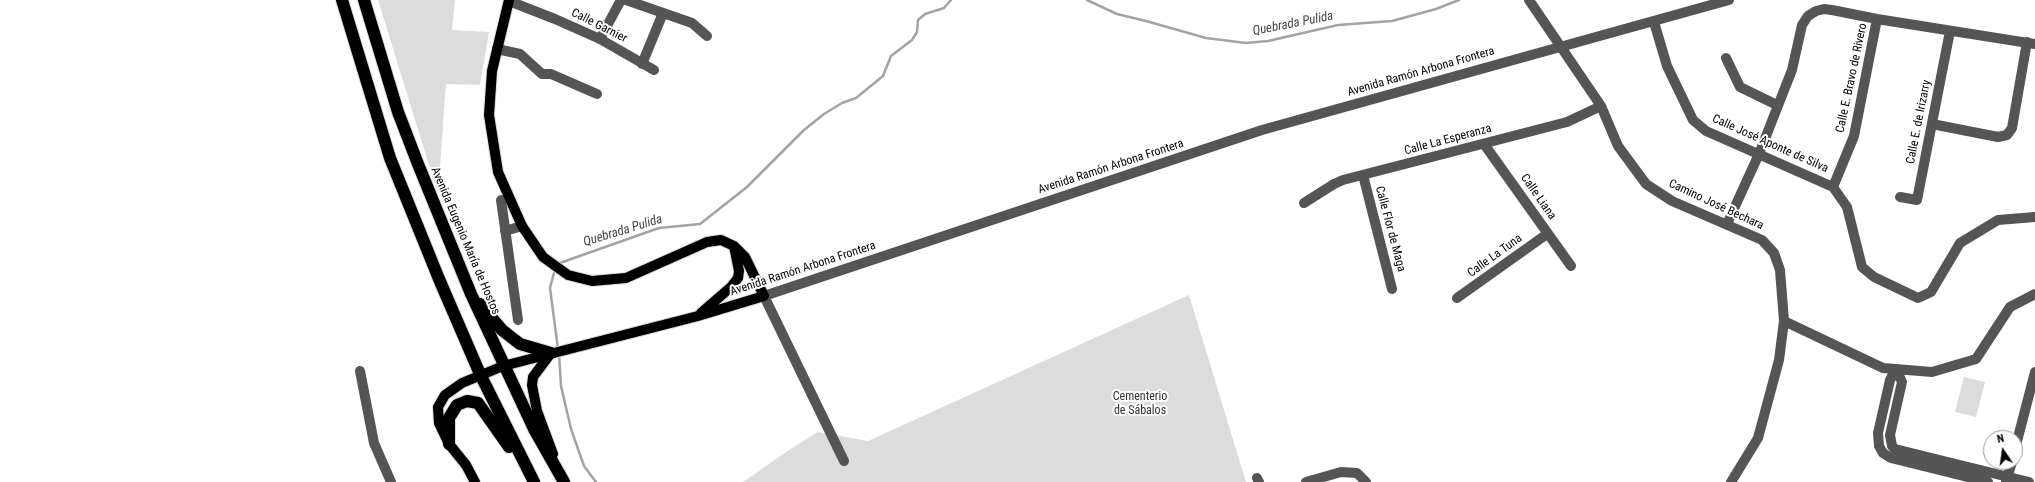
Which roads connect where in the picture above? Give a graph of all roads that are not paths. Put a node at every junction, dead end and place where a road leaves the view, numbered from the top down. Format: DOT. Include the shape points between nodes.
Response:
graph roads {
  1 [pos="342,0"];
  2 [pos="364,0"];
  3 [pos="509,0"];
  4 [pos="621,0"];
  5 [pos="626,0"];
  6 [pos="1529,0"];
  7 [pos="1728,0"];
  8 [pos="663,13"];
  9 [pos="1877,19"];
  10 [pos="1654,22"];
  11 [pos="1950,31"];
  12 [pos="707,36"];
  13 [pos="600,40"];
  14 [pos="2031,43"];
  15 [pos="1561,47"];
  16 [pos="497,49"];
  17 [pos="1726,58"];
  18 [pos="642,64"];
  19 [pos="654,70"];
  20 [pos="597,94"];
  21 [pos="1777,105"];
  22 [pos="1601,106"];
  23 [pos="1932,124"];
  24 [pos="1484,144"];
  25 [pos="1759,154"];
  26 [pos="1362,175"];
  27 [pos="1833,187"];
  28 [pos="1900,197"];
  29 [pos="501,200"];
  30 [pos="1304,203"];
  31 [pos="2035,218"];
  32 [pos="1727,224"];
  33 [pos="522,226"];
  34 [pos="505,231"];
  35 [pos="1548,234"];
  36 [pos="734,246"];
  37 [pos="1571,266"];
  38 [pos="1392,289"];
  39 [pos="471,294"];
  40 [pos="2035,294"];
  41 [pos="764,296"];
  42 [pos="1457,298"];
  43 [pos="698,316"];
  44 [pos="518,320"];
  45 [pos="1784,321"];
  46 [pos="552,353"];
  47 [pos="503,366"];
  48 [pos="1896,369"];
  49 [pos="360,371"];
  50 [pos="2035,372"];
  51 [pos="480,374"];
  52 [pos="2020,430"];
  53 [pos="1890,440"];
  54 [pos="449,444"];
  55 [pos="1878,446"];
  56 [pos="844,461"];
  57 [pos="2007,479"];
  58 [pos="533,480"];
  59 [pos="391,482"];
  60 [pos="475,482"];
  61 [pos="564,482"];
  62 [pos="1306,482"];
  63 [pos="1366,482"];
  64 [pos="1731,482"];
  65 [pos="1988,482"];
  66 [pos="2029,482"];
  1 -- 51 [label="highway" via="390,158"];
  2 -- 39 [label="highway, Avenida Eugenio María de Hostos" via="398,112"];
  3 -- 13 [label="street, Calle Garnier"];
  3 -- 16 [label="main road"];
  4 -- 13 [label="street"];
  5 -- 8 [label="street"];
  6 -- 15 [label="street, Camino José Bechara"];
  7 -- 10 [label="street, Avenida Ramón Arbona Frontera"];
  8 -- 12 [label="street" via="692,23"];
  8 -- 18 [label="street"];
  9 -- 11 [label="street"];
  9 -- 21 [label="street" via="1824,9 1808,16 1802,25 1792,70"];
  9 -- 27 [label="street, Calle E. Bravo de Rivero" via="1854,136"];
  10 -- 15 [label="street, Avenida Ramón Arbona Frontera"];
  10 -- 25 [label="street, Calle José Aponte de Silva" via="1668,66 1693,120 1706,131"];
  11 -- 14 [label="street"];
  11 -- 23 [label="street, Calle E. de Irizarry"];
  13 -- 18 [label="street, Calle Garnier"];
  14 -- 23 [label="street" via="2012,128 2007,135 1998,137"];
  15 -- 22 [label="street, Camino José Bechara"];
  15 -- 41 [label="street, Avenida Ramón Arbona Frontera" via="1262,130"];
  16 -- 20 [label="street" via="520,54 542,74 551,74"];
  16 -- 33 [label="main road" via="492,71 489,114 498,172"];
  17 -- 21 [label="street" via="1740,87"];
  18 -- 19 [label="street, Calle Garnier"];
  21 -- 25 [label="street"];
  22 -- 24 [label="street, Calle La Esperanza" via="1567,122"];
  22 -- 32 [label="street, Camino José Bechara" via="1618,146 1646,184 1672,201"];
  23 -- 28 [label="street, Calle E. de Irizarry" via="1917,200"];
  24 -- 26 [label="street, Calle La Esperanza"];
  24 -- 35 [label="street, Calle Liana"];
  25 -- 27 [label="street, Calle José Aponte de Silva"];
  25 -- 32 [label="street"];
  26 -- 30 [label="street, Calle La Esperanza" via="1334,184"];
  26 -- 38 [label="street, Calle Flor de Maga"];
  27 -- 31 [label="street, Calle José Aponte de Silva" via="1848,207 1862,267 1874,277 1918,298 1931,292 1960,243 1998,220"];
  29 -- 34 [label="street"];
  32 -- 45 [label="street, Camino José Bechara" via="1762,240 1774,253 1780,270"];
  33 -- 34 [label="street"];
  33 -- 36 [label="main road" via="543,257 568,275 592,281 626,278 707,242 721,240"];
  34 -- 44 [label="street"];
  35 -- 37 [label="street, Calle Liana"];
  35 -- 42 [label="street, Calle La Tuna"];
  36 -- 41 [label="main road" via="745,257"];
  36 -- 43 [label="main road" via="738,278 731,288"];
  39 -- 46 [label="highway" via="502,330 520,344"];
  39 -- 47 [label="highway, Avenida Eugenio María de Hostos"];
  40 -- 48 [label="street" via="2010,307 1976,359 1932,372"];
  41 -- 43 [label="main road, Avenida Ramón Arbona Frontera"];
  41 -- 56 [label="street"];
  43 -- 46 [label="main road, Avenida Ramón Arbona Frontera"];
  45 -- 48 [label="street" via="1883,368"];
  45 -- 64 [label="street, Camino José Bechara" via="1779,360 1758,438"];
  46 -- 47 [label="main road, Avenida Ramón Arbona Frontera"];
  46 -- 61 [label="main road" via="533,377 532,385 541,425"];
  47 -- 51 [label="main road, Avenida Ramón Arbona Frontera"];
  47 -- 61 [label="highway, Avenida Eugenio María de Hostos" via="534,430"];
  48 -- 53 [label="street" via="1902,382"];
  48 -- 55 [label="street" via="1890,380 1878,433"];
  49 -- 59 [label="street" via="374,443"];
  50 -- 52 [label="street"];
  51 -- 54 [label="main road, Avenida Ramón Arbona Frontera" via="445,395 438,408 439,423"];
  51 -- 58 [label="highway"];
  53 -- 55 [label="street"];
  53 -- 57 [label="street" via="1895,449"];
  54 -- 58 [label="highway" via="449,418 457,405 467,401 478,403"];
  54 -- 60 [label="main road, Avenida Ramón Arbona Frontera" via="466,465"];
  55 -- 65 [label="street" via="1891,458"];
  57 -- 66 [label="street"];
  62 -- 63 [label="street" via="1341,472 1357,473"];
}
